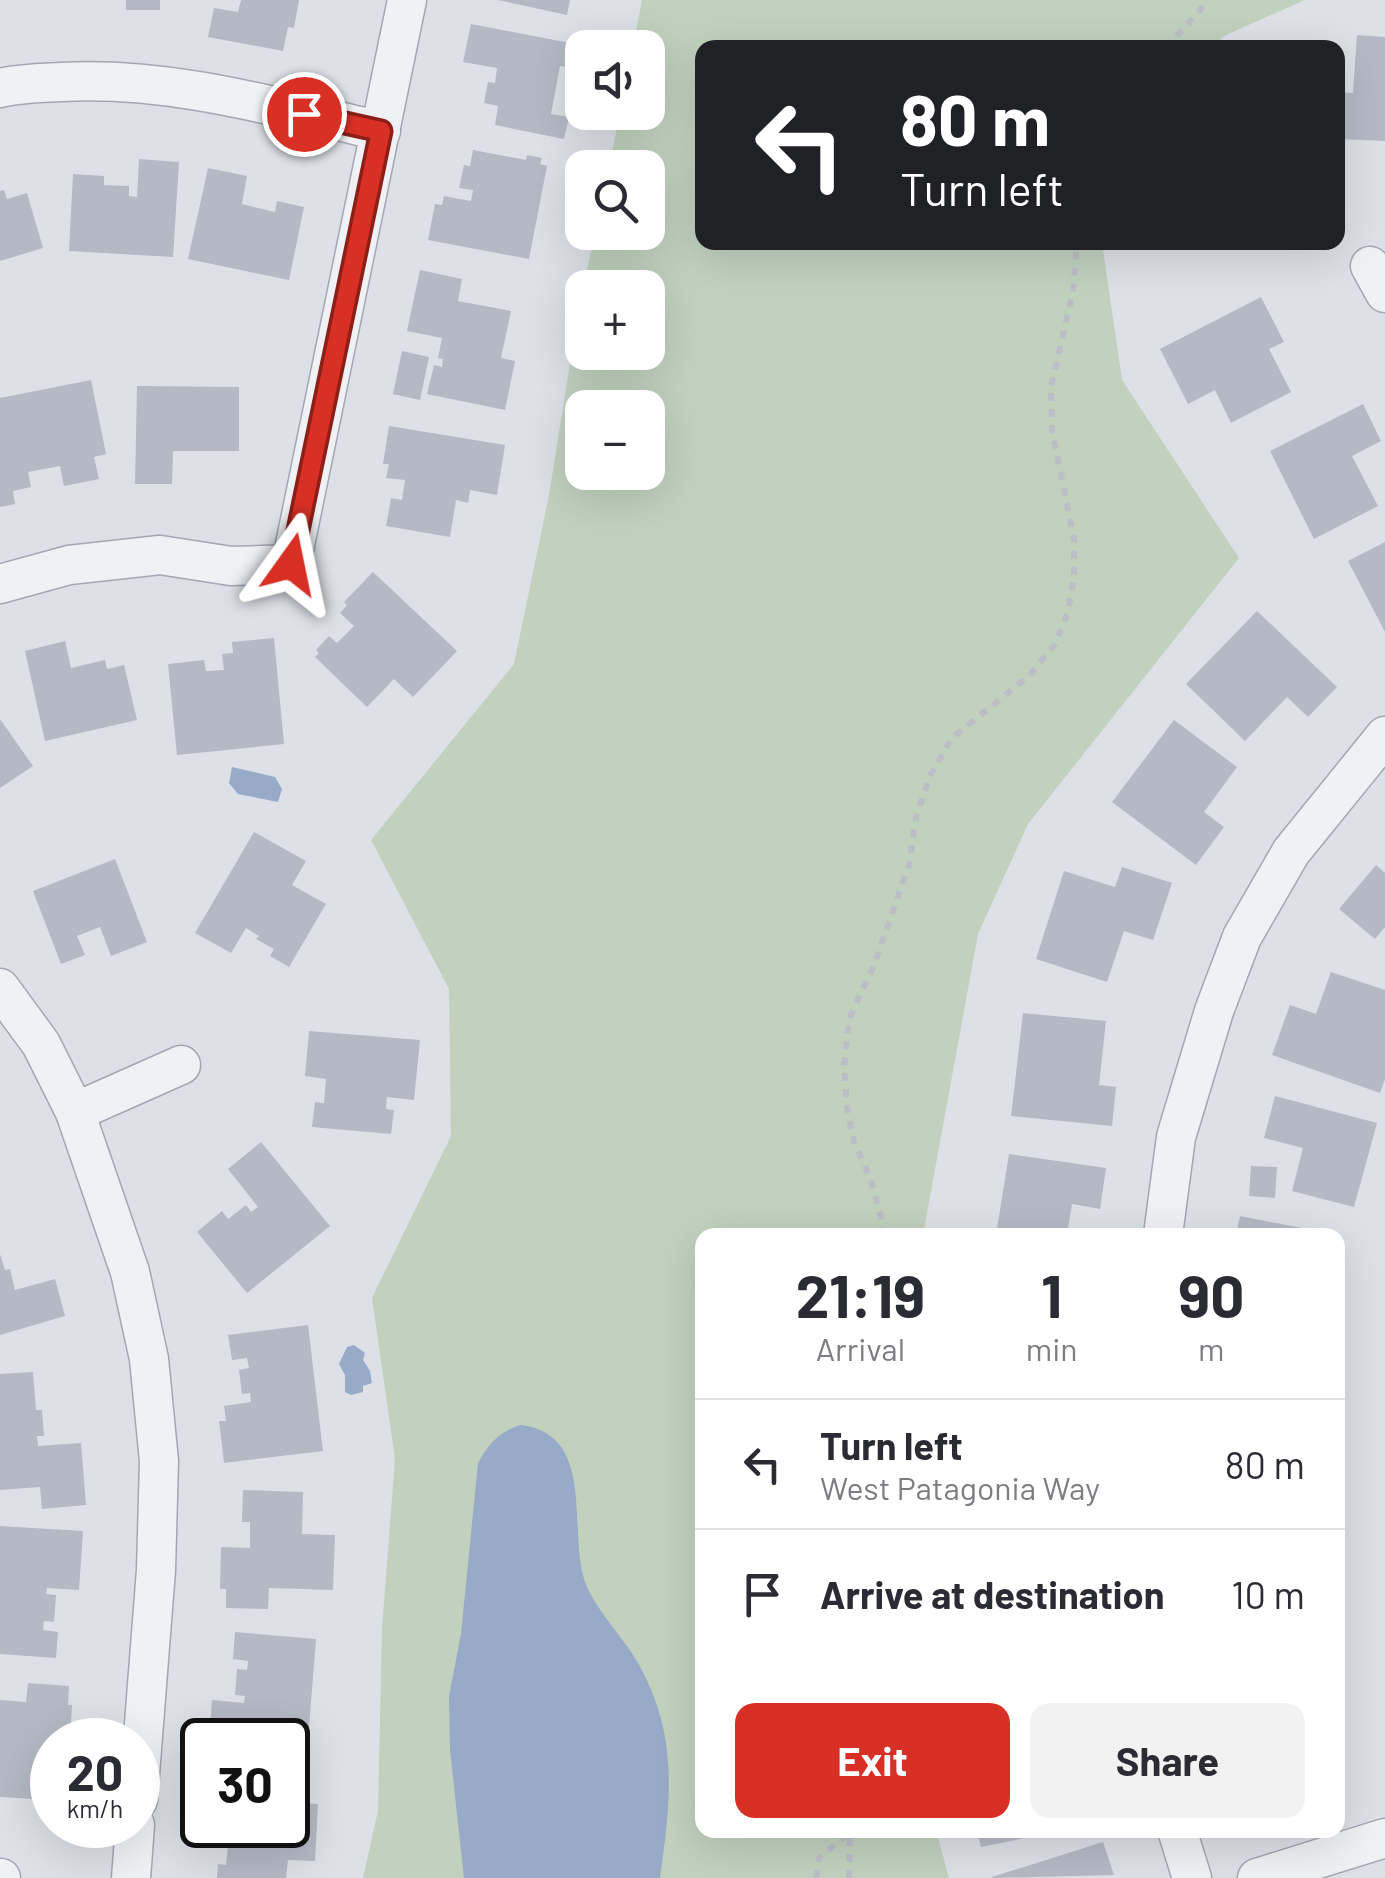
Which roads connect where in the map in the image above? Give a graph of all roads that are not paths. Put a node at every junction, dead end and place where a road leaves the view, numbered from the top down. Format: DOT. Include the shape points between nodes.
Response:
graph roads {
  1 [pos="407,0"];
  2 [pos="0,88"];
  3 [pos="381,131"];
  4 [pos="0,584"];
  5 [pos="1381,740"];
  6 [pos="0,988"];
  7 [pos="182,1064"];
  8 [pos="75,1112"];
  9 [pos="1164,1228"];
  10 [pos="144,1718"];
  11 [pos="1180,1838"];
  12 [pos="1385,1838"];
  13 [pos="134,1848"];
  14 [pos="131,1878"];
  15 [pos="1192,1878"];
  16 [pos="1256,1878"];
  1 -- 3 [label="street"];
  2 -- 3 [label="street" via="97,80 188,88"];
  3 -- 4 [label="street" via="291,564 231,566 160,555 69,565"];
  5 -- 9 [label="street" via="1291,852 1242,937 1176,1138"];
  6 -- 8 [label="street" via="41,1044"];
  7 -- 8 [label="street"];
  8 -- 10 [label="street" via="130,1272 148,1359 159,1461"];
  11 -- 15 [label="street"];
  12 -- 16 [label="street"];
  13 -- 14 [label="street"];
}
